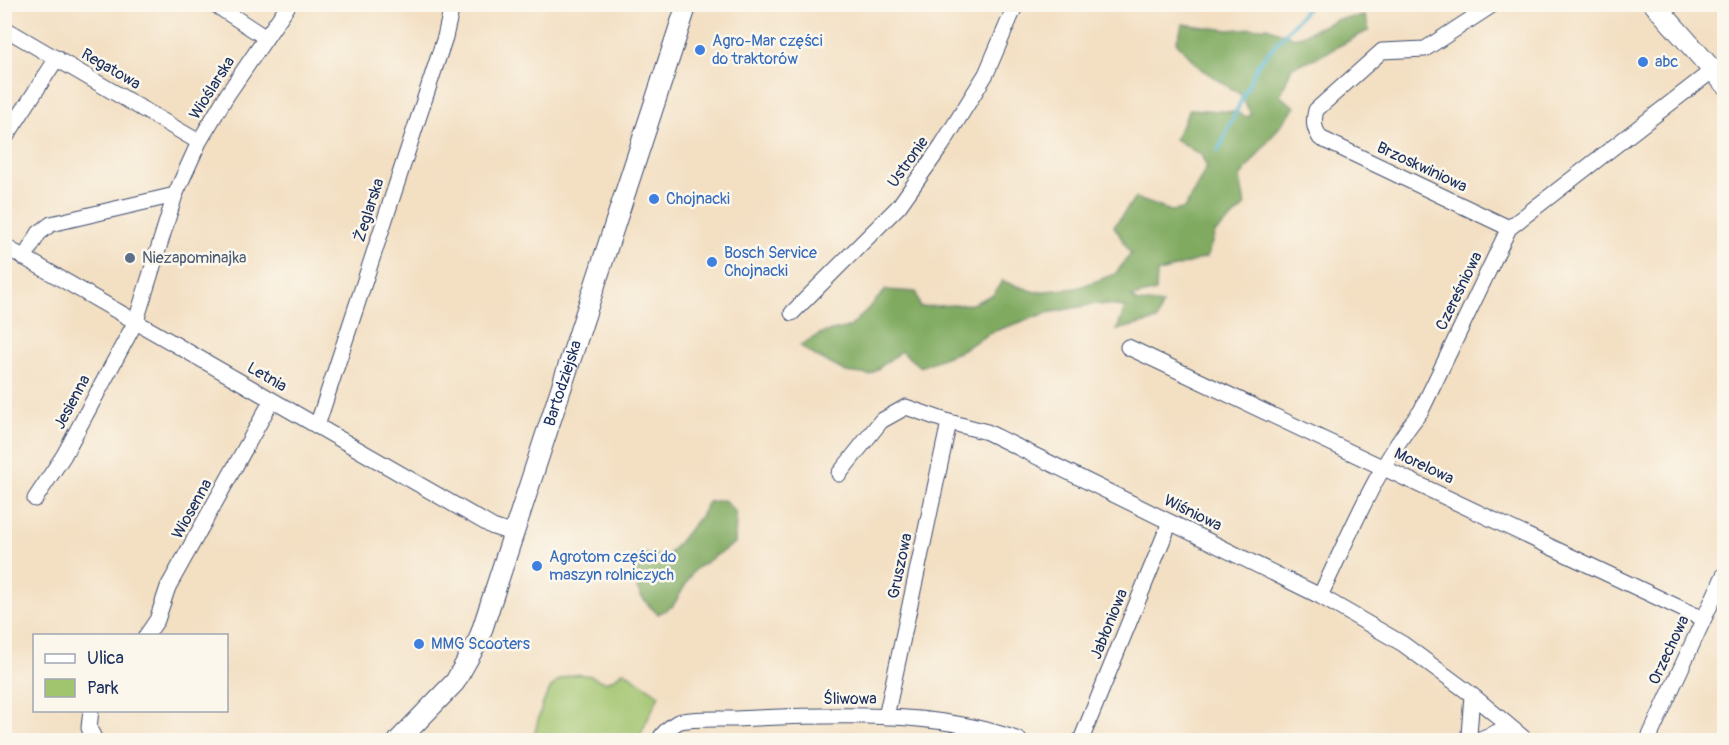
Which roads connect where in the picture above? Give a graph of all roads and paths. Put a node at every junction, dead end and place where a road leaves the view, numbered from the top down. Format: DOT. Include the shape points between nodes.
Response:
graph roads {
  1 [pos="214,4"];
  2 [pos="289,4"];
  3 [pos="449,4"];
  4 [pos="687,4"];
  5 [pos="1016,4"];
  6 [pos="1494,4"];
  7 [pos="1654,4"];
  8 [pos="4,28"];
  9 [pos="266,38"];
  10 [pos="57,58"];
  11 [pos="1719,77"];
  12 [pos="4,140"];
  13 [pos="200,142"];
  14 [pos="175,195"];
  15 [pos="1509,228"];
  16 [pos="4,246"];
  17 [pos="24,258"];
  18 [pos="792,313"];
  19 [pos="136,321"];
  20 [pos="1128,347"];
  21 [pos="272,400"];
  22 [pos="949,422"];
  23 [pos="317,426"];
  24 [pos="1382,466"];
  25 [pos="839,474"];
  26 [pos="35,498"];
  27 [pos="1170,522"];
  28 [pos="514,534"];
  29 [pos="1725,575"];
  30 [pos="1320,596"];
  31 [pos="1703,619"];
  32 [pos="147,634"];
  33 [pos="1472,695"];
  34 [pos="91,712"];
  35 [pos="886,717"];
  36 [pos="1509,727"];
  37 [pos="95,741"];
  38 [pos="399,741"];
  39 [pos="659,741"];
  40 [pos="1019,741"];
  41 [pos="1081,741"];
  42 [pos="1466,741"];
  43 [pos="1478,741"];
  44 [pos="1526,741"];
  45 [pos="1648,741"];
  1 -- 9 [label="street"];
  2 -- 9 [label="street, Wioślarska"];
  3 -- 23 [label="street, Żeglarska" via="445,37"];
  4 -- 28 [label="street, Bartodziejska"];
  5 -- 18 [label="street, Ustronie" via="986,74 899,206"];
  6 -- 15 [label="street, Brzoskwiniowa" via="1425,49 1382,51 1316,110 1314,128 1320,138"];
  7 -- 11 [label="street"];
  8 -- 10 [label="street, Regatowa"];
  9 -- 13 [label="street, Wioślarska"];
  10 -- 12 [label="street"];
  10 -- 13 [label="street, Regatowa"];
  11 -- 15 [label="street, Czereśniowa"];
  13 -- 14 [label="street, Wioślarska"];
  14 -- 17 [label="street" via="51,224 39,233"];
  14 -- 19 [label="street, Wioślarska"];
  15 -- 24 [label="street, Czereśniowa" via="1421,411"];
  16 -- 17 [label="street, Letnia"];
  17 -- 19 [label="street, Letnia"];
  19 -- 21 [label="street, Letnia"];
  19 -- 26 [label="street, Jesienna" via="64,455"];
  20 -- 24 [label="street, Morelowa"];
  21 -- 23 [label="street, Letnia"];
  21 -- 32 [label="street, Wiosenna" via="168,587 157,620"];
  22 -- 25 [label="street, Wiśniowa" via="906,406 881,421"];
  22 -- 27 [label="street, Wiśniowa" via="987,432"];
  22 -- 35 [label="street, Gruszowa"];
  23 -- 28 [label="street, Letnia" via="493,527"];
  24 -- 30 [label="street, Czereśniowa"];
  24 -- 31 [label="street, Morelowa"];
  27 -- 30 [label="street, Wiśniowa"];
  27 -- 41 [label="street, Jabłoniowa"];
  28 -- 38 [label="street, Bartodziejska" via="467,663 450,689"];
  29 -- 31 [label="street, Orzechowa"];
  30 -- 33 [label="street, Wiśniowa" via="1402,644"];
  31 -- 45 [label="street, Orzechowa"];
  33 -- 36 [label="street, Wiśniowa"];
  33 -- 42 [label="street"];
  34 -- 37 [label="street" via="89,728"];
  35 -- 39 [label="street, Śliwowa" via="680,721"];
  35 -- 40 [label="street, Śliwowa" via="958,724"];
  36 -- 43 [label="street"];
  36 -- 44 [label="street, Wiśniowa"];
}
